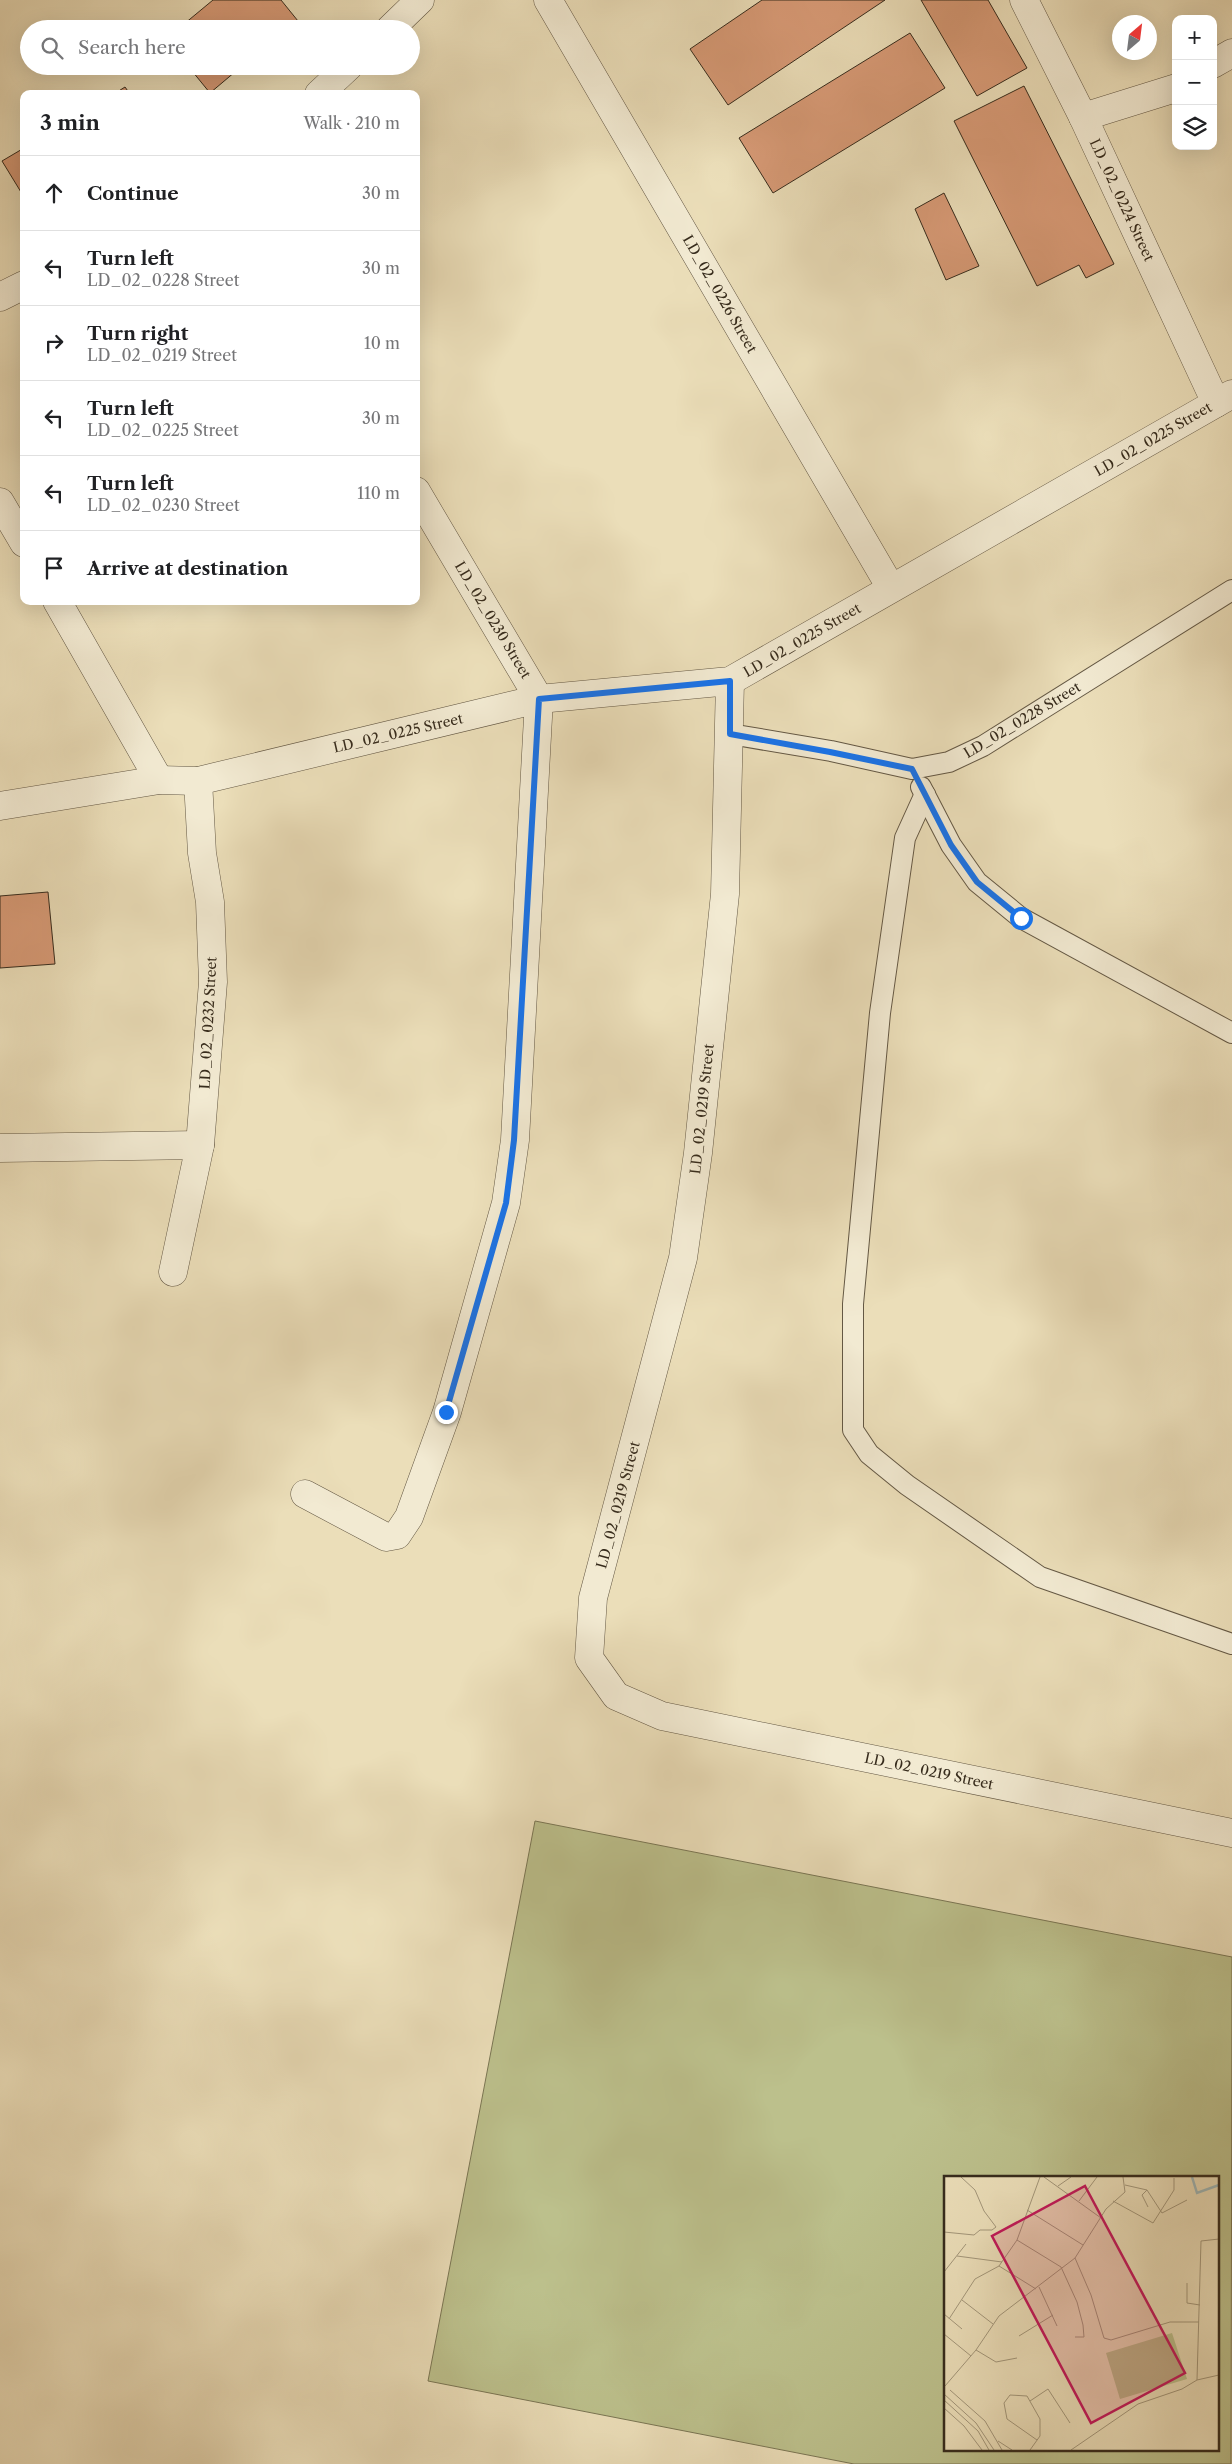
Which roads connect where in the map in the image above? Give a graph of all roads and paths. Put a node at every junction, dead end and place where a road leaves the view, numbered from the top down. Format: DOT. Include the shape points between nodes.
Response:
graph roads {
  1 [pos="420,0"];
  2 [pos="548,0"];
  3 [pos="1024,0"];
  4 [pos="399,20"];
  5 [pos="1232,53"];
  6 [pos="1217,62"];
  7 [pos="339,75"];
  8 [pos="1172,89"];
  9 [pos="323,90"];
  10 [pos="1083,117"];
  11 [pos="20,287"];
  12 [pos="0,297"];
  13 [pos="1224,398"];
  14 [pos="420,498"];
  15 [pos="0,502"];
  16 [pos="20,537"];
  17 [pos="891,588"];
  18 [pos="1232,590"];
  19 [pos="59,605"];
  20 [pos="730,681"];
  21 [pos="539,699"];
  22 [pos="730,734"];
  23 [pos="912,769"];
  24 [pos="159,780"];
  25 [pos="198,781"];
  26 [pos="925,794"];
  27 [pos="0,806"];
  28 [pos="1232,1033"];
  29 [pos="200,1145"];
  30 [pos="0,1148"];
  31 [pos="174,1272"];
  32 [pos="305,1494"];
  33 [pos="1232,1644"];
  34 [pos="1232,1833"];
  1 -- 4 [label="street"];
  2 -- 17 [label="street, LD_02_0226 Street"];
  3 -- 10 [label="street, LD_02_0224 Street"];
  5 -- 6 [label="street"];
  7 -- 9 [label="street"];
  8 -- 10 [label="street"];
  10 -- 13 [label="street, LD_02_0224 Street"];
  11 -- 12 [label="street"];
  13 -- 17 [label="street, LD_02_0225 Street"];
  14 -- 21 [label="street, LD_02_0230 Street"];
  15 -- 16 [label="street"];
  17 -- 20 [label="street, LD_02_0225 Street"];
  18 -- 23 [label="lane, LD_02_0228 Street" via="983,746 949,762"];
  19 -- 24 [label="street"];
  20 -- 21 [label="street, LD_02_0225 Street"];
  20 -- 22 [label="street, LD_02_0219 Street"];
  21 -- 25 [label="street, LD_02_0225 Street"];
  21 -- 32 [label="street" via="514,1140 506,1203 446,1412 409,1517 397,1535 386,1537"];
  22 -- 23 [label="lane, LD_02_0228 Street"];
  22 -- 34 [label="street, LD_02_0219 Street" via="725,894 698,1153 683,1258 594,1598 589,1658 616,1696 662,1716"];
  23 -- 26 [label="lane"];
  24 -- 25 [label="street, LD_02_0225 Street"];
  24 -- 27 [label="street, LD_02_0225 Street"];
  25 -- 29 [label="street, LD_02_0232 Street" via="202,853 210,902 213,982"];
  26 -- 28 [label="lane" via="951,845 977,882 1021,918"];
  26 -- 33 [label="lane" via="905,838 880,1013 853,1304 853,1430 869,1454 907,1485 1040,1577"];
  29 -- 30 [label="street"];
  29 -- 31 [label="street, LD_02_0232 Street"];
}
